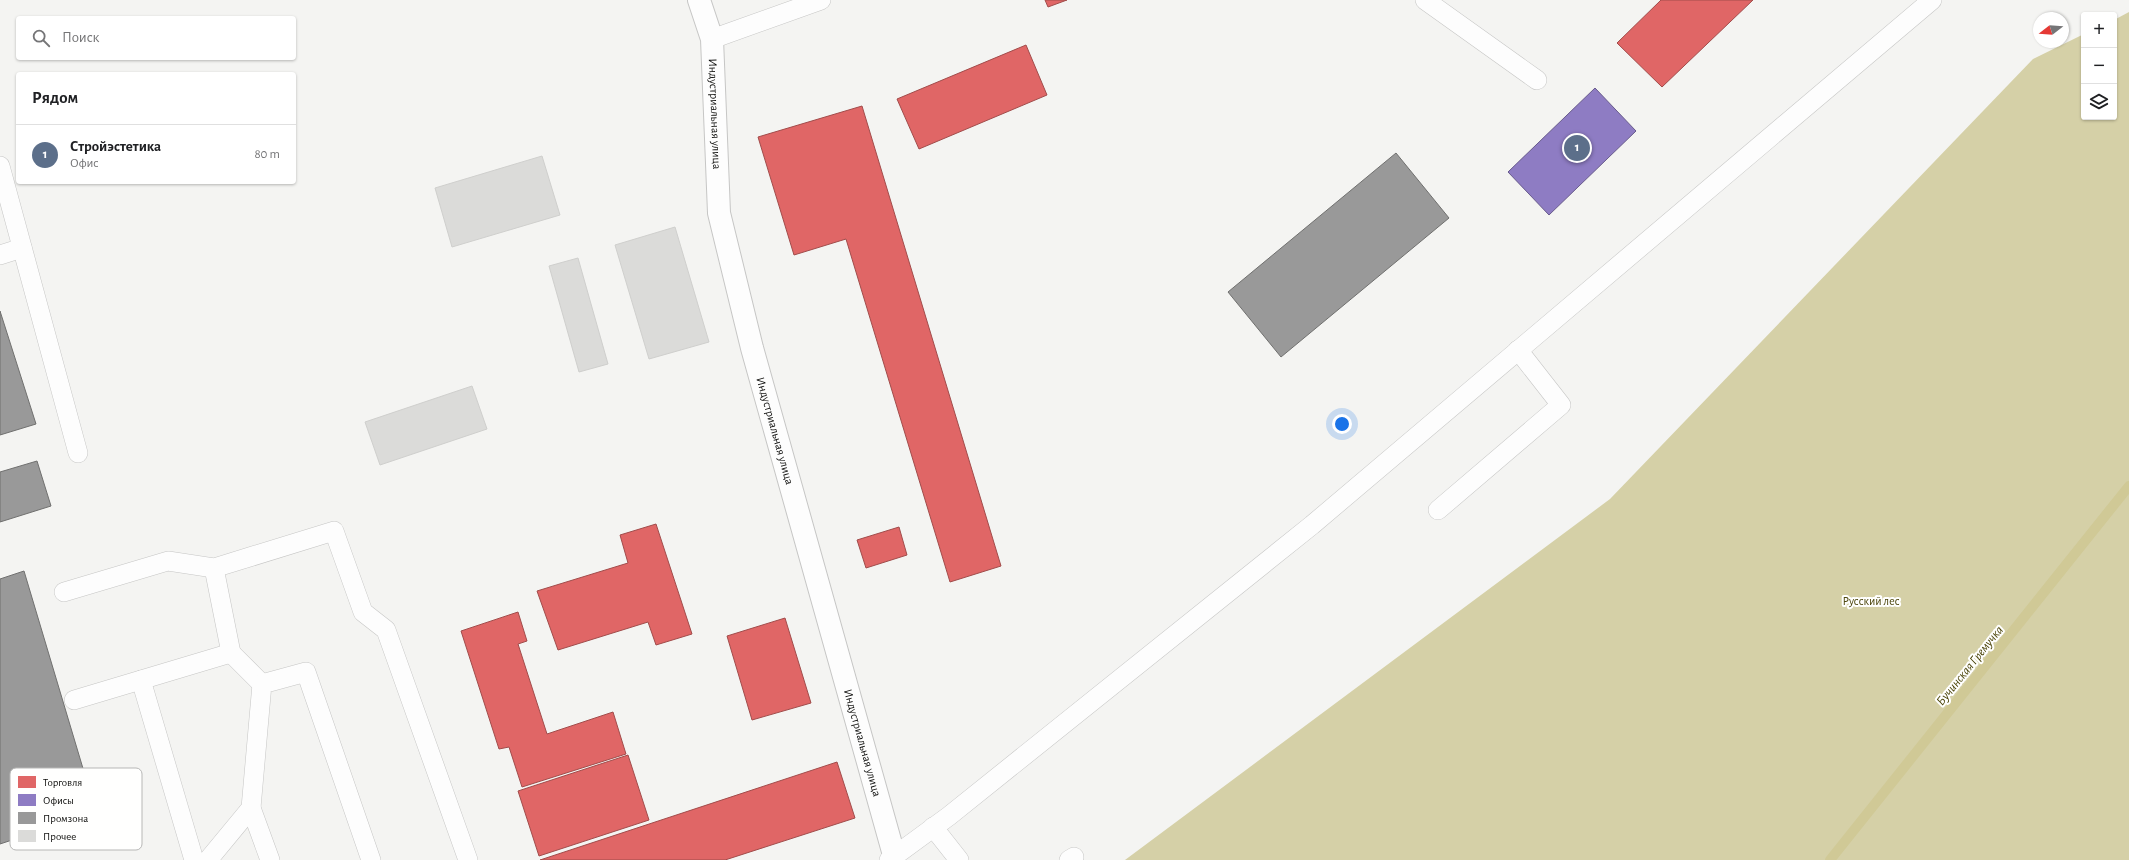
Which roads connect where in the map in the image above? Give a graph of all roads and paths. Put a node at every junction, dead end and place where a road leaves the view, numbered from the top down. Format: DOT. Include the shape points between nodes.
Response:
graph roads {
  1 [pos="700,0"];
  2 [pos="821,0"];
  3 [pos="1424,0"];
  4 [pos="1932,0"];
  5 [pos="712,39"];
  6 [pos="1537,80"];
  7 [pos="0,166"];
  8 [pos="22,248"];
  9 [pos="0,255"];
  10 [pos="1518,350"];
  11 [pos="78,453"];
  12 [pos="1438,510"];
  13 [pos="214,568"];
  14 [pos="64,592"];
  15 [pos="231,653"];
  16 [pos="141,680"];
  17 [pos="262,684"];
  18 [pos="74,700"];
  19 [pos="251,808"];
  20 [pos="934,827"];
  21 [pos="891,857"];
  22 [pos="194,860"];
  23 [pos="208,860"];
  24 [pos="270,860"];
  25 [pos="371,860"];
  26 [pos="468,860"];
  27 [pos="959,860"];
  1 -- 5 [label="street, Индустриальная улица"];
  2 -- 5 [label="lane"];
  3 -- 6 [label="lane"];
  4 -- 10 [label="lane"];
  5 -- 21 [label="street, Индустриальная улица" via="718,213 754,356"];
  7 -- 8 [label="lane"];
  8 -- 9 [label="lane"];
  8 -- 11 [label="lane"];
  10 -- 12 [label="lane" via="1561,405"];
  10 -- 20 [label="lane" via="1312,525"];
  13 -- 14 [label="lane" via="168,561"];
  13 -- 15 [label="lane"];
  13 -- 26 [label="lane" via="334,531 363,612 386,630"];
  15 -- 16 [label="lane"];
  15 -- 17 [label="lane"];
  16 -- 18 [label="lane"];
  16 -- 22 [label="lane"];
  17 -- 19 [label="lane"];
  17 -- 25 [label="lane" via="306,672"];
  19 -- 23 [label="lane"];
  19 -- 24 [label="lane"];
  20 -- 21 [label="lane"];
  20 -- 27 [label="lane"];
}
